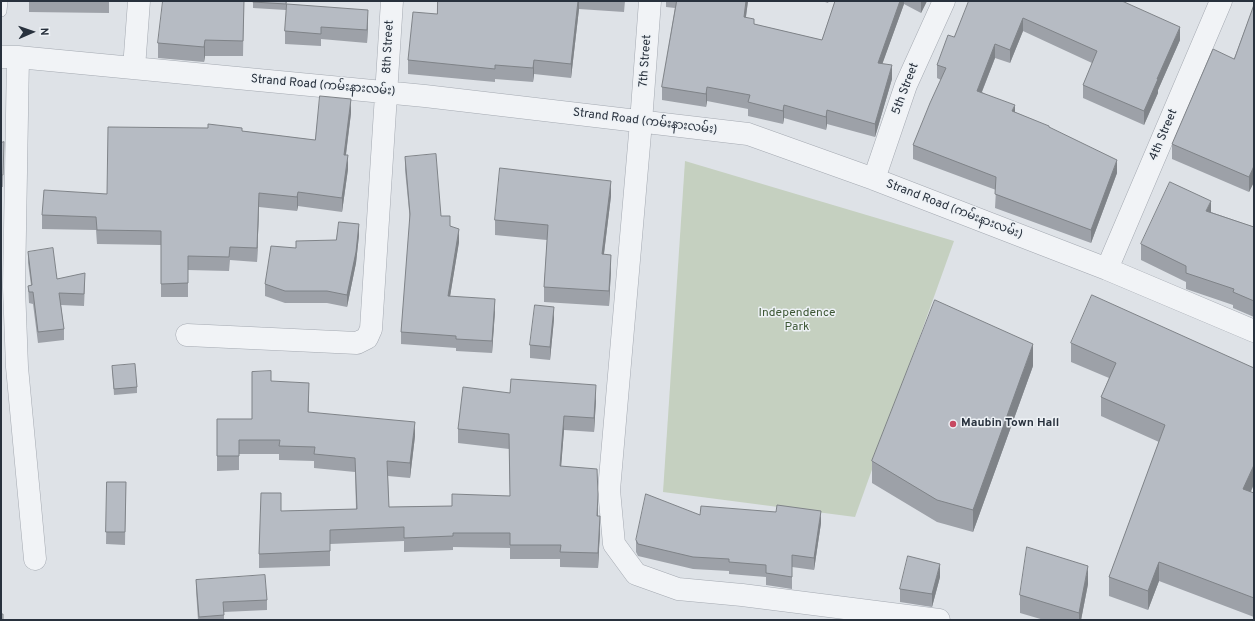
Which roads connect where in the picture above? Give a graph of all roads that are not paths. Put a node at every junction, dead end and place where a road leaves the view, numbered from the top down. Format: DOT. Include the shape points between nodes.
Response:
graph roads {
  1 [pos="2,1"];
  2 [pos="139,1"];
  3 [pos="392,1"];
  4 [pos="650,1"];
  5 [pos="944,1"];
  6 [pos="1221,1"];
  7 [pos="1,11"];
  8 [pos="9,57"];
  9 [pos="134,68"];
  10 [pos="387,92"];
  11 [pos="9,107"];
  12 [pos="641,122"];
  13 [pos="874,179"];
  14 [pos="1107,269"];
  15 [pos="1254,331"];
  16 [pos="186,335"];
  17 [pos="35,560"];
  18 [pos="939,620"];
  1 -- 7 [label="lane"];
  2 -- 9 [label="street"];
  3 -- 10 [label="street, 8th Street"];
  4 -- 12 [label="street, 7th Street"];
  5 -- 13 [label="street, 5th Street" via="906,85"];
  6 -- 14 [label="street, 4th Street"];
  8 -- 9 [label="street, Strand Road (ကမ်းနားလမ်း)"];
  8 -- 11 [label="street"];
  9 -- 10 [label="street, Strand Road (ကမ်းနားလမ်း)"];
  10 -- 12 [label="street, Strand Road (ကမ်းနားလမ်း)"];
  10 -- 16 [label="street, 8th Street" via="371,329 368,338 358,343"];
  11 -- 17 [label="street" via="17,360"];
  12 -- 13 [label="street, Strand Road (ကမ်းနားလမ်း)" via="748,134"];
  12 -- 18 [label="street, 7th Street" via="609,490 614,544 636,574 678,589"];
  13 -- 14 [label="street, Strand Road (ကမ်းနားလမ်း)"];
  14 -- 15 [label="street, Strand Road (ကမ်းနားလမ်း)"];
}
